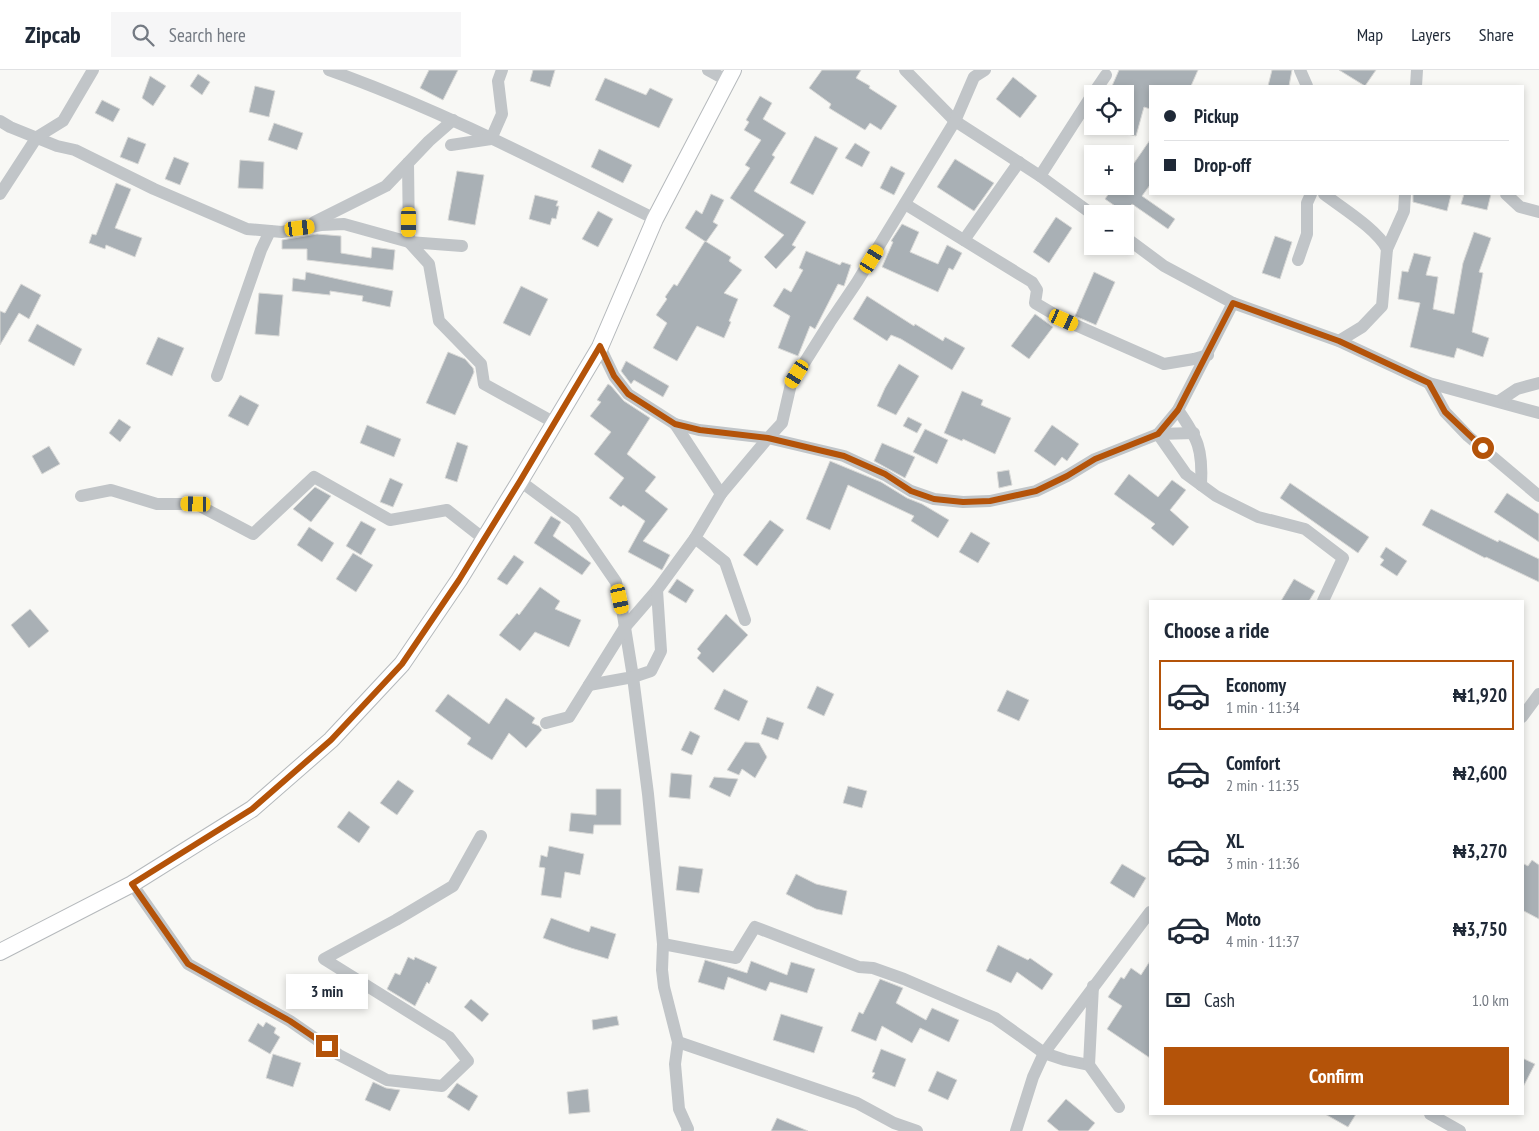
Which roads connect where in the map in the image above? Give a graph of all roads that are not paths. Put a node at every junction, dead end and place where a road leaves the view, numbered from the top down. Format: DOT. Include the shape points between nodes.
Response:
graph roads {
  1 [pos="93,70"];
  2 [pos="329,70"];
  3 [pos="502,70"];
  4 [pos="708,70"];
  5 [pos="905,70"];
  6 [pos="985,70"];
  7 [pos="1300,70"];
  8 [pos="1417,70"];
  9 [pos="731,75"];
  10 [pos="1106,75"];
  11 [pos="1099,85"];
  12 [pos="1307,85"];
  13 [pos="1416,85"];
  14 [pos="1084,108"];
  15 [pos="453,120"];
  16 [pos="0,121"];
  17 [pos="955,121"];
  18 [pos="37,137"];
  19 [pos="491,139"];
  20 [pos="451,145"];
  21 [pos="1018,162"];
  22 [pos="408,163"];
  23 [pos="1040,176"];
  24 [pos="0,194"];
  25 [pos="1311,195"];
  26 [pos="1325,195"];
  27 [pos="1406,195"];
  28 [pos="1507,195"];
  29 [pos="905,204"];
  30 [pos="1084,208"];
  31 [pos="1539,212"];
  32 [pos="655,219"];
  33 [pos="300,228"];
  34 [pos="270,232"];
  35 [pos="964,240"];
  36 [pos="409,242"];
  37 [pos="1134,244"];
  38 [pos="462,246"];
  39 [pos="1387,249"];
  40 [pos="1298,260"];
  41 [pos="1233,303"];
  42 [pos="1339,341"];
  43 [pos="600,346"];
  44 [pos="1208,355"];
  45 [pos="217,376"];
  46 [pos="1429,383"];
  47 [pos="1539,383"];
  48 [pos="1499,401"];
  49 [pos="1178,410"];
  50 [pos="1539,413"];
  51 [pos="555,423"];
  52 [pos="675,424"];
  53 [pos="1194,433"];
  54 [pos="1158,434"];
  55 [pos="768,438"];
  56 [pos="520,481"];
  57 [pos="1201,485"];
  58 [pos="721,494"];
  59 [pos="81,496"];
  60 [pos="1539,496"];
  61 [pos="695,538"];
  62 [pos="484,539"];
  63 [pos="657,590"];
  64 [pos="1323,600"];
  65 [pos="745,620"];
  66 [pos="625,627"];
  67 [pos="633,677"];
  68 [pos="589,685"];
  69 [pos="1539,694"];
  70 [pos="1524,714"];
  71 [pos="546,723"];
  72 [pos="481,836"];
  73 [pos="132,884"];
  74 [pos="1149,913"];
  75 [pos="663,944"];
  76 [pos="0,952"];
  77 [pos="1093,986"];
  78 [pos="678,1042"];
  79 [pos="1044,1053"];
  80 [pos="1089,1065"];
  81 [pos="1119,1107"];
  82 [pos="1432,1115"];
  83 [pos="687,1131"];
  84 [pos="917,1131"];
  85 [pos="1016,1131"];
  86 [pos="1460,1131"];
  1 -- 18 [label="street" via="63,121"];
  2 -- 15 [label="street"];
  3 -- 19 [label="street" via="498,81 502,114"];
  4 -- 9 [label="street"];
  5 -- 17 [label="street"];
  6 -- 17 [label="street" via="974,78"];
  7 -- 12 [label="street"];
  8 -- 13 [label="street"];
  9 -- 32 [label="main road"];
  10 -- 11 [label="street"];
  14 -- 23 [label="street"];
  15 -- 19 [label="street"];
  15 -- 22 [label="street"];
  16 -- 18 [label="street"];
  17 -- 21 [label="street"];
  17 -- 29 [label="street"];
  18 -- 24 [label="street"];
  18 -- 34 [label="street" via="75,150 146,186 238,226"];
  19 -- 20 [label="street"];
  19 -- 32 [label="street"];
  21 -- 23 [label="street"];
  21 -- 35 [label="street"];
  22 -- 33 [label="street" via="386,186"];
  22 -- 36 [label="street"];
  23 -- 30 [label="street"];
  25 -- 40 [label="street" via="1307,203 1307,234"];
  26 -- 39 [label="street" via="1370,230"];
  27 -- 39 [label="street" via="1404,211"];
  28 -- 31 [label="street" via="1520,207"];
  29 -- 35 [label="street"];
  29 -- 55 [label="street" via="791,384 782,423"];
  32 -- 43 [label="main road"];
  33 -- 34 [label="street"];
  33 -- 36 [label="street" via="344,224"];
  34 -- 45 [label="street"];
  35 -- 44 [label="street" via="1032,282 1037,290 1035,303 1064,320 1164,364"];
  36 -- 38 [label="street"];
  36 -- 51 [label="street" via="429,264 439,321 481,364 484,384"];
  37 -- 41 [label="street" via="1164,266"];
  39 -- 42 [label="street" via="1382,306 1362,327"];
  41 -- 42 [label="street"];
  41 -- 44 [label="street"];
  42 -- 46 [label="street"];
  43 -- 51 [label="main road"];
  43 -- 52 [label="street" via="614,376 628,394"];
  44 -- 49 [label="street"];
  46 -- 48 [label="street"];
  46 -- 60 [label="street" via="1445,412 1468,436"];
  47 -- 48 [label="street" via="1518,389"];
  48 -- 50 [label="street"];
  49 -- 53 [label="street"];
  49 -- 54 [label="street"];
  51 -- 56 [label="main road"];
  52 -- 55 [label="street"];
  52 -- 58 [label="street"];
  53 -- 54 [label="street"];
  53 -- 57 [label="street" via="1201,453"];
  54 -- 55 [label="street" via="1095,459 1036,491 990,501 963,502 934,499 911,491 885,474 844,456"];
  54 -- 57 [label="street" via="1186,474"];
  55 -- 58 [label="street"];
  56 -- 62 [label="main road"];
  56 -- 66 [label="street" via="574,521 616,582"];
  57 -- 64 [label="street" via="1258,517 1305,529 1344,558"];
  58 -- 61 [label="street"];
  59 -- 62 [label="street" via="110,490 157,504 196,504 252,534 314,476 390,520 447,510"];
  61 -- 63 [label="street"];
  61 -- 65 [label="street" via="725,562"];
  62 -- 73 [label="main road" via="402,664 331,740 252,809"];
  63 -- 66 [label="street"];
  63 -- 67 [label="street" via="660,651 651,671"];
  66 -- 67 [label="street"];
  66 -- 68 [label="street"];
  67 -- 68 [label="street"];
  67 -- 75 [label="street"];
  68 -- 71 [label="street" via="569,717"];
  69 -- 70 [label="street"];
  72 -- 73 [label="street" via="454,886 324,958 449,1037 468,1061 442,1086 387,1080 339,1055 290,1021 188,964"];
  73 -- 76 [label="main road"];
  74 -- 77 [label="street"];
  75 -- 78 [label="street" via="664,987"];
  75 -- 79 [label="street" via="736,958 755,927 859,967 873,968 904,979 996,1018"];
  77 -- 79 [label="street"];
  77 -- 80 [label="street"];
  78 -- 83 [label="street" via="675,1064 679,1109"];
  78 -- 84 [label="street" via="856,1103"];
  79 -- 80 [label="street"];
  79 -- 85 [label="street"];
  80 -- 81 [label="street"];
  82 -- 86 [label="street"];
}
